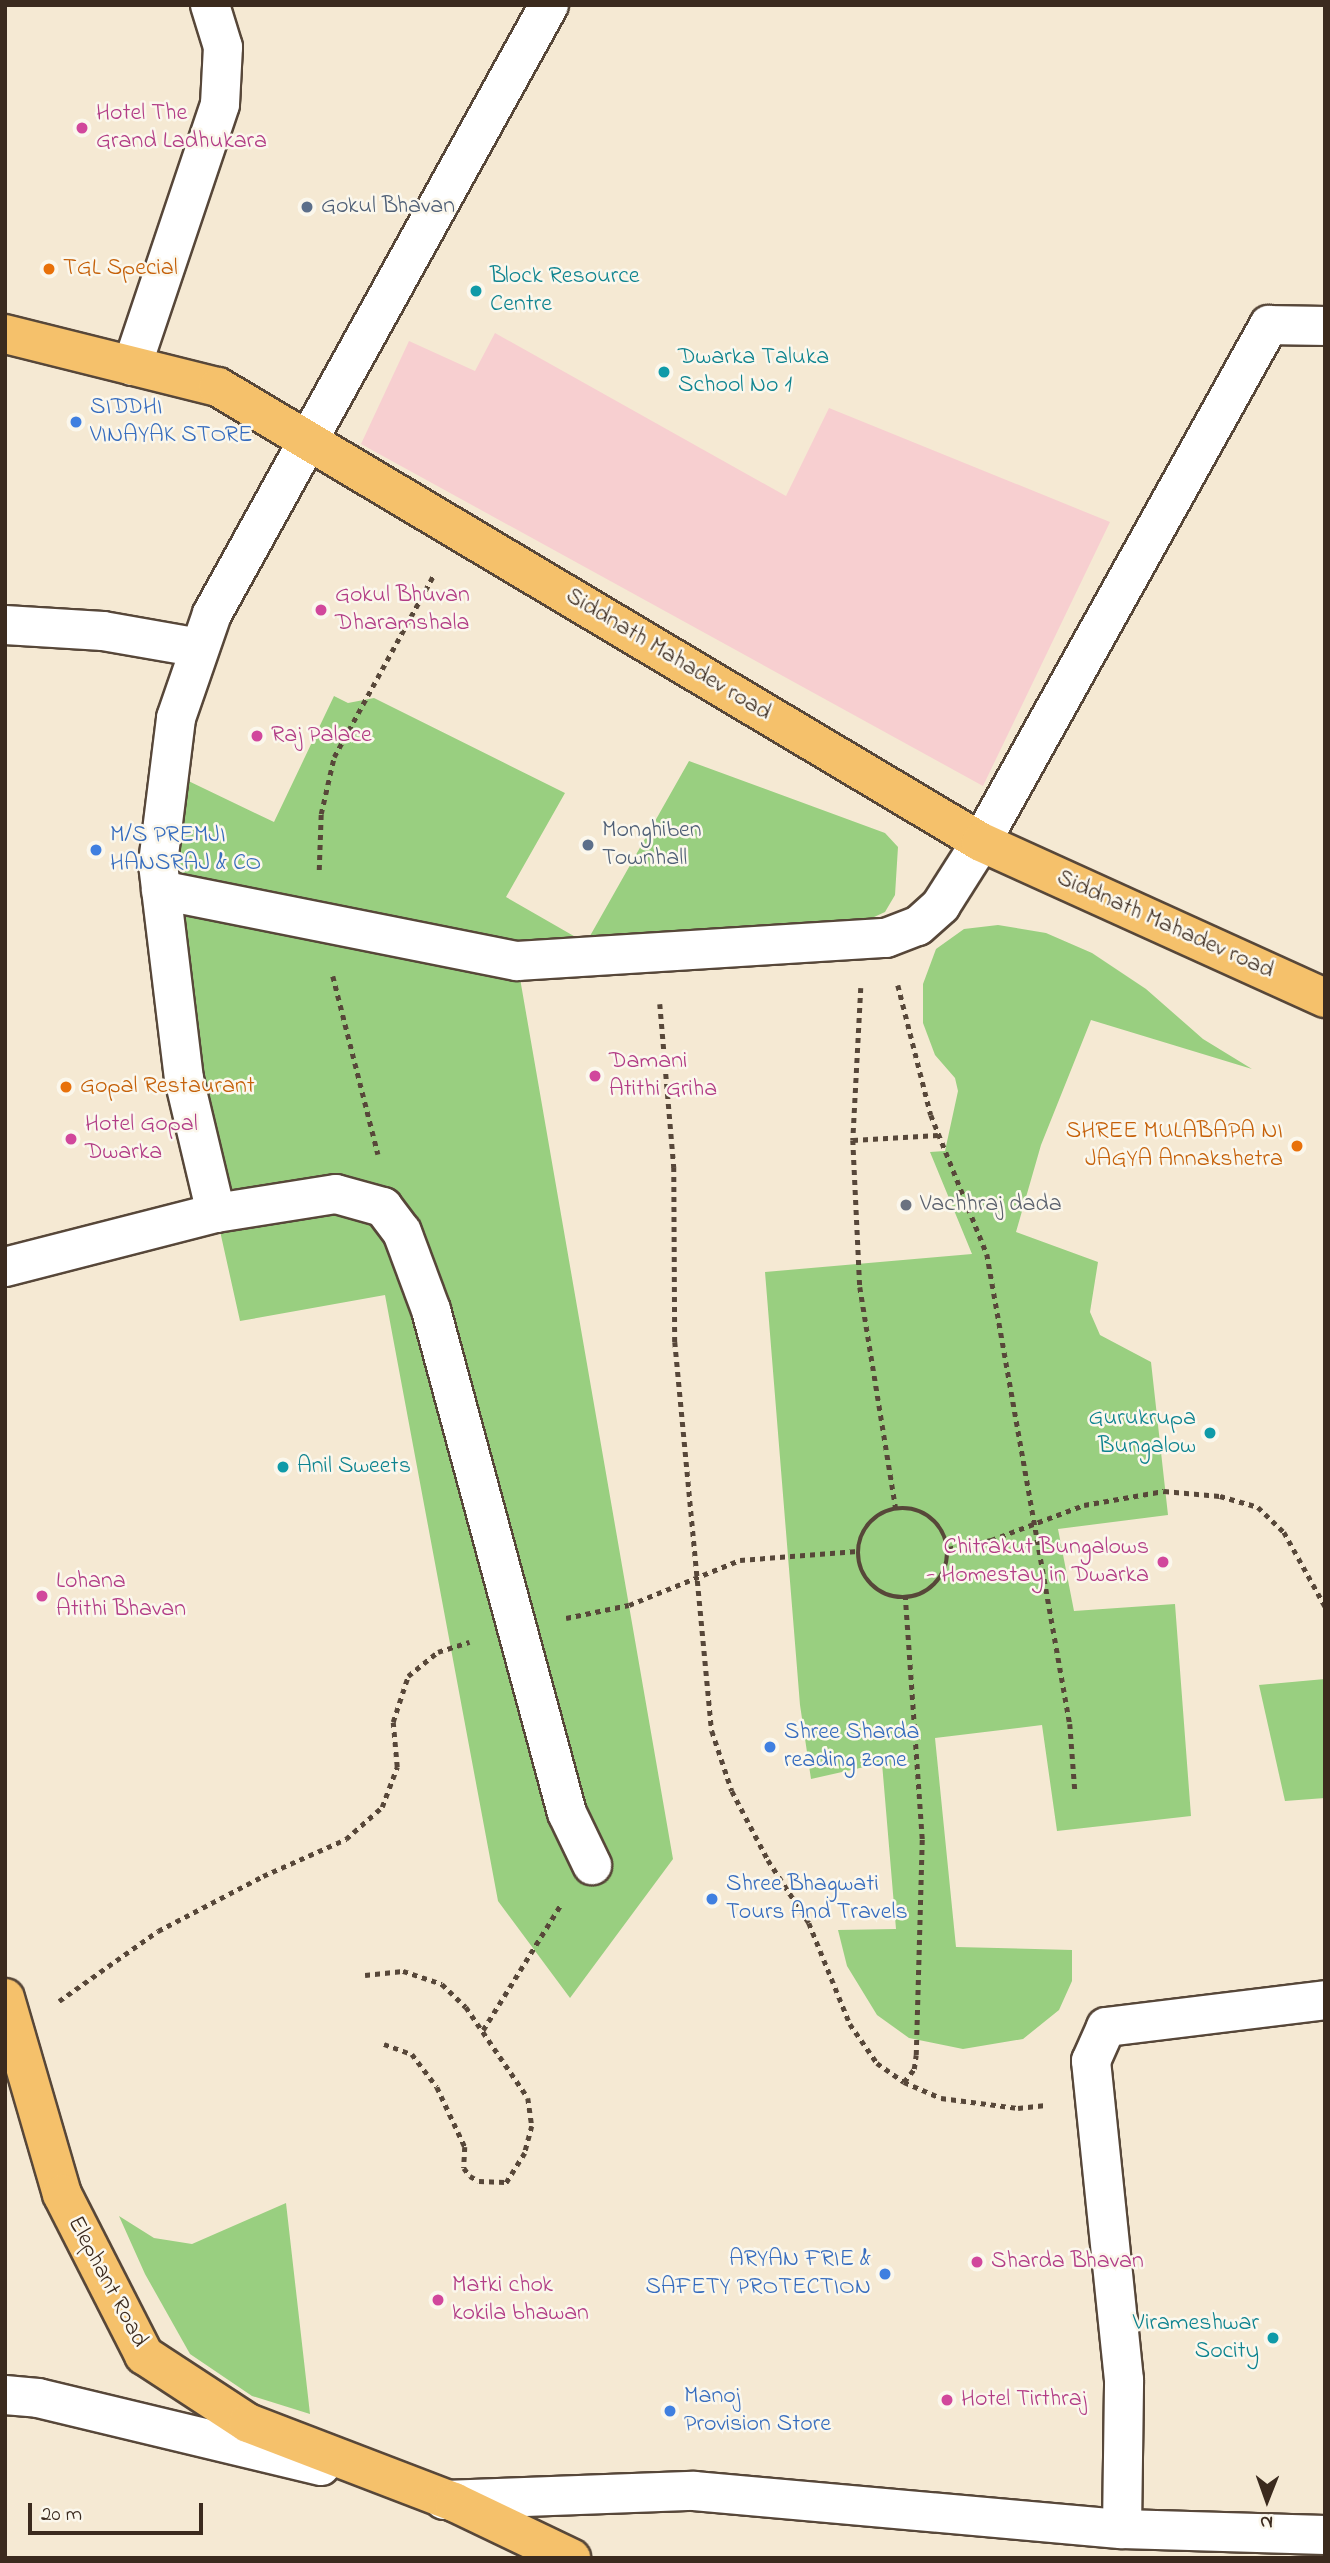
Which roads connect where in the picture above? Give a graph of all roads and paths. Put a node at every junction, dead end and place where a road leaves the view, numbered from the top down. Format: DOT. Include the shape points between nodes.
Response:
graph roads {
  1 [pos="210,5"];
  2 [pos="549,5"];
  3 [pos="1325,326"];
  4 [pos="5,334"];
  5 [pos="132,366"];
  6 [pos="310,442"];
  7 [pos="459,531"];
  8 [pos="5,625"];
  9 [pos="200,648"];
  10 [pos="981,842"];
  11 [pos="161,890"];
  12 [pos="325,923"];
  13 [pos="886,938"];
  14 [pos="656,953"];
  15 [pos="1325,998"];
  16 [pos="938,1135"];
  17 [pos="853,1140"];
  18 [pos="379,1158"];
  19 [pos="216,1213"];
  20 [pos="5,1267"];
  21 [pos="896,1509"];
  22 [pos="1036,1520"];
  23 [pos="948,1549"];
  24 [pos="858,1551"];
  25 [pos="696,1574"];
  26 [pos="905,1598"];
  27 [pos="1325,1606"];
  28 [pos="516,1628"];
  29 [pos="1075,1791"];
  30 [pos="592,1865"];
  31 [pos="365,1975"];
  32 [pos="1325,2000"];
  33 [pos="9,2025"];
  34 [pos="482,2031"];
  35 [pos="384,2044"];
  36 [pos="904,2082"];
  37 [pos="1096,2099"];
  38 [pos="5,2395"];
  39 [pos="454,2502"];
  40 [pos="1122,2529"];
  41 [pos="1325,2535"];
  42 [pos="571,2558"];
  1 -- 5 [label="street" via="215,8 223,47 220,104"];
  2 -- 6 [label="street"];
  3 -- 10 [label="street" via="1269,325"];
  4 -- 5 [label="main road, Siddnath Mahadev road"];
  5 -- 6 [label="main road, Siddnath Mahadev road" via="218,387"];
  6 -- 7 [label="main road, Siddnath Mahadev road"];
  6 -- 9 [label="street" via="212,614"];
  7 -- 10 [label="main road, Siddnath Mahadev road"];
  7 -- 12 [label="path" via="334,757 318,870"];
  8 -- 9 [label="street" via="103,631"];
  9 -- 11 [label="street" via="176,718 158,863"];
  10 -- 13 [label="street" via="940,905 918,926"];
  10 -- 15 [label="main road, Siddnath Mahadev road"];
  11 -- 12 [label="street"];
  11 -- 19 [label="street" via="184,1079"];
  12 -- 14 [label="street" via="517,961"];
  12 -- 18 [label="path" via="335,994"];
  13 -- 14 [label="street"];
  13 -- 16 [label="path"];
  13 -- 17 [label="path" via="862,962"];
  14 -- 25 [label="path" via="674,1167 675,1342"];
  16 -- 17 [label="path"];
  16 -- 22 [label="path" via="988,1254"];
  17 -- 21 [label="path" via="860,1287"];
  19 -- 20 [label="street"];
  19 -- 28 [label="street" via="336,1194 383,1207 402,1232 431,1310"];
  21 -- 23 [label="path" via="925,1514 945,1535"];
  21 -- 24 [label="path" via="870,1523"];
  22 -- 23 [label="path" via="991,1540"];
  22 -- 27 [label="path" via="1084,1505 1164,1491 1250,1504 1284,1532"];
  22 -- 29 [label="path" via="1070,1724"];
  23 -- 26 [label="path" via="941,1578 932,1588"];
  24 -- 25 [label="path" via="740,1560"];
  24 -- 26 [label="path" via="866,1579 876,1590"];
  25 -- 28 [label="path" via="629,1605"];
  25 -- 36 [label="path" via="712,1731 732,1791 768,1860 809,1923 850,2024 877,2063"];
  26 -- 36 [label="path" via="922,1839 916,2055 914,2069"];
  28 -- 30 [label="street" via="567,1813"];
  28 -- 33 [label="path" via="438,1652 408,1676 393,1723 397,1767 386,1797 382,1807 346,1839 158,1931"];
  30 -- 34 [label="path" via="560,1906"];
  31 -- 34 [label="path" via="404,1971 442,1984"];
  32 -- 37 [label="street" via="1106,2027 1091,2061"];
  33 -- 39 [label="main road, Elephant Road" via="62,2194 144,2355 248,2423"];
  34 -- 35 [label="path" via="528,2098 532,2126 525,2153 505,2184 470,2176 464,2168 465,2147 437,2087 412,2054"];
  36 -- 37 [label="path" via="941,2098 1018,2108"];
  37 -- 40 [label="street" via="1124,2380"];
  38 -- 39 [label="street" via="37,2398 246,2447"];
  39 -- 40 [label="street" via="694,2491"];
  39 -- 42 [label="main road, Elephant Road"];
  40 -- 41 [label="street"];
}
